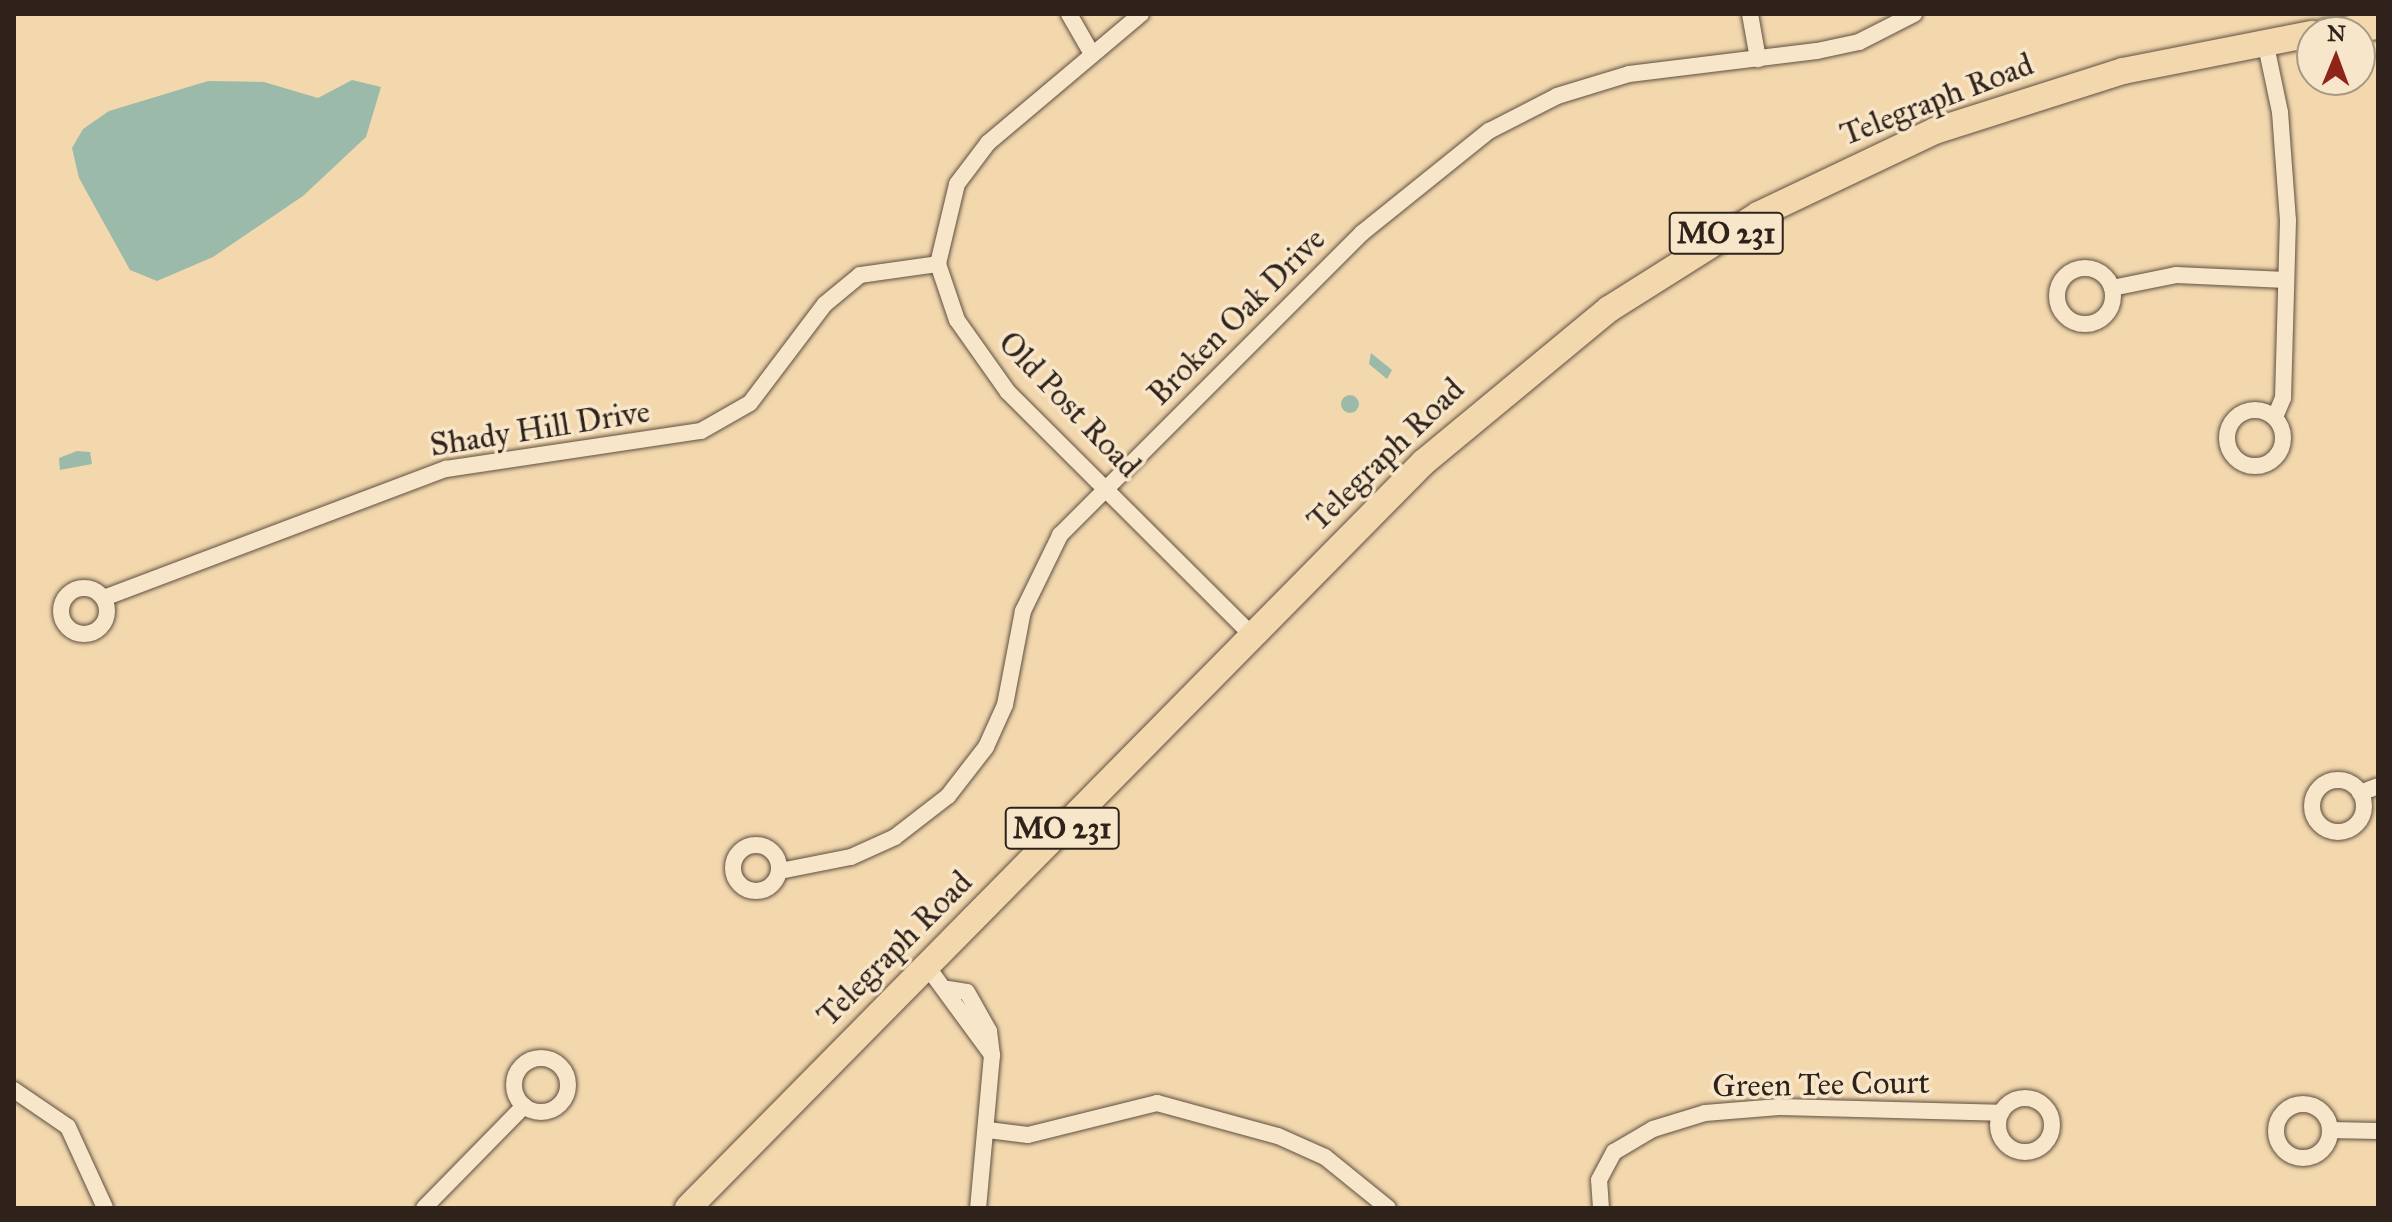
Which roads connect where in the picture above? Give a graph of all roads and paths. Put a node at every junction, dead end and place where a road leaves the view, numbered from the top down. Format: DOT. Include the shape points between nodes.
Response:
graph roads {
  1 [pos="1069,14"];
  2 [pos="1141,14"];
  3 [pos="1750,14"];
  4 [pos="1914,14"];
  5 [pos="2296,36"];
  6 [pos="2265,41"];
  7 [pos="1092,54"];
  8 [pos="1758,59"];
  9 [pos="938,264"];
  10 [pos="2286,280"];
  11 [pos="2112,288"];
  12 [pos="2275,417"];
  13 [pos="1107,484"];
  14 [pos="104,598"];
  15 [pos="1252,635"];
  16 [pos="2378,786"];
  17 [pos="2360,793"];
  18 [pos="780,871"];
  19 [pos="926,965"];
  20 [pos="14,1090"];
  21 [pos="524,1106"];
  22 [pos="2001,1113"];
  23 [pos="988,1130"];
  24 [pos="2330,1130"];
  25 [pos="2378,1131"];
  26 [pos="105,1208"];
  27 [pos="424,1208"];
  28 [pos="688,1208"];
  29 [pos="978,1208"];
  30 [pos="1388,1208"];
  31 [pos="1601,1208"];
  1 -- 7 [label="street"];
  2 -- 7 [label="street"];
  3 -- 8 [label="street"];
  4 -- 8 [label="street, Broken Oak Drive" via="1859,42"];
  5 -- 6 [label="main road, Telegraph Road / MO 231"];
  6 -- 10 [label="street" via="2284,156"];
  6 -- 15 [label="main road, Telegraph Road / MO 231" via="2123,71 1987,112 1876,157 1708,244 1555,349 1480,411"];
  7 -- 9 [label="street" via="980,153 953,195"];
  8 -- 13 [label="street, Broken Oak Drive" via="1629,74 1557,96 1489,131 1362,233"];
  9 -- 13 [label="street, Old Post Road" via="979,358"];
  9 -- 14 [label="street, Shady Hill Drive" via="860,275 825,304 750,403 701,431 446,469"];
  10 -- 11 [label="street" via="2176,275"];
  10 -- 12 [label="street" via="2283,398"];
  13 -- 15 [label="street, Old Post Road"];
  13 -- 18 [label="street, Broken Oak Drive" via="1037,571 1005,705 968,773 895,837 811,870"];
  15 -- 19 [label="main road, Telegraph Road / MO 231"];
  16 -- 17 [label="street"];
  19 -- 23 [label="street" via="948,989 953,1009 992,1055"];
  19 -- 28 [label="main road, Telegraph Road / MO 231"];
  20 -- 26 [label="street" via="68,1127"];
  21 -- 27 [label="street"];
  22 -- 31 [label="street, Green Tee Court" via="1779,1107 1705,1113 1653,1129 1614,1152 1599,1180"];
  23 -- 29 [label="street"];
  23 -- 30 [label="street" via="1028,1135 1157,1103 1325,1157"];
  24 -- 25 [label="street"];
}
